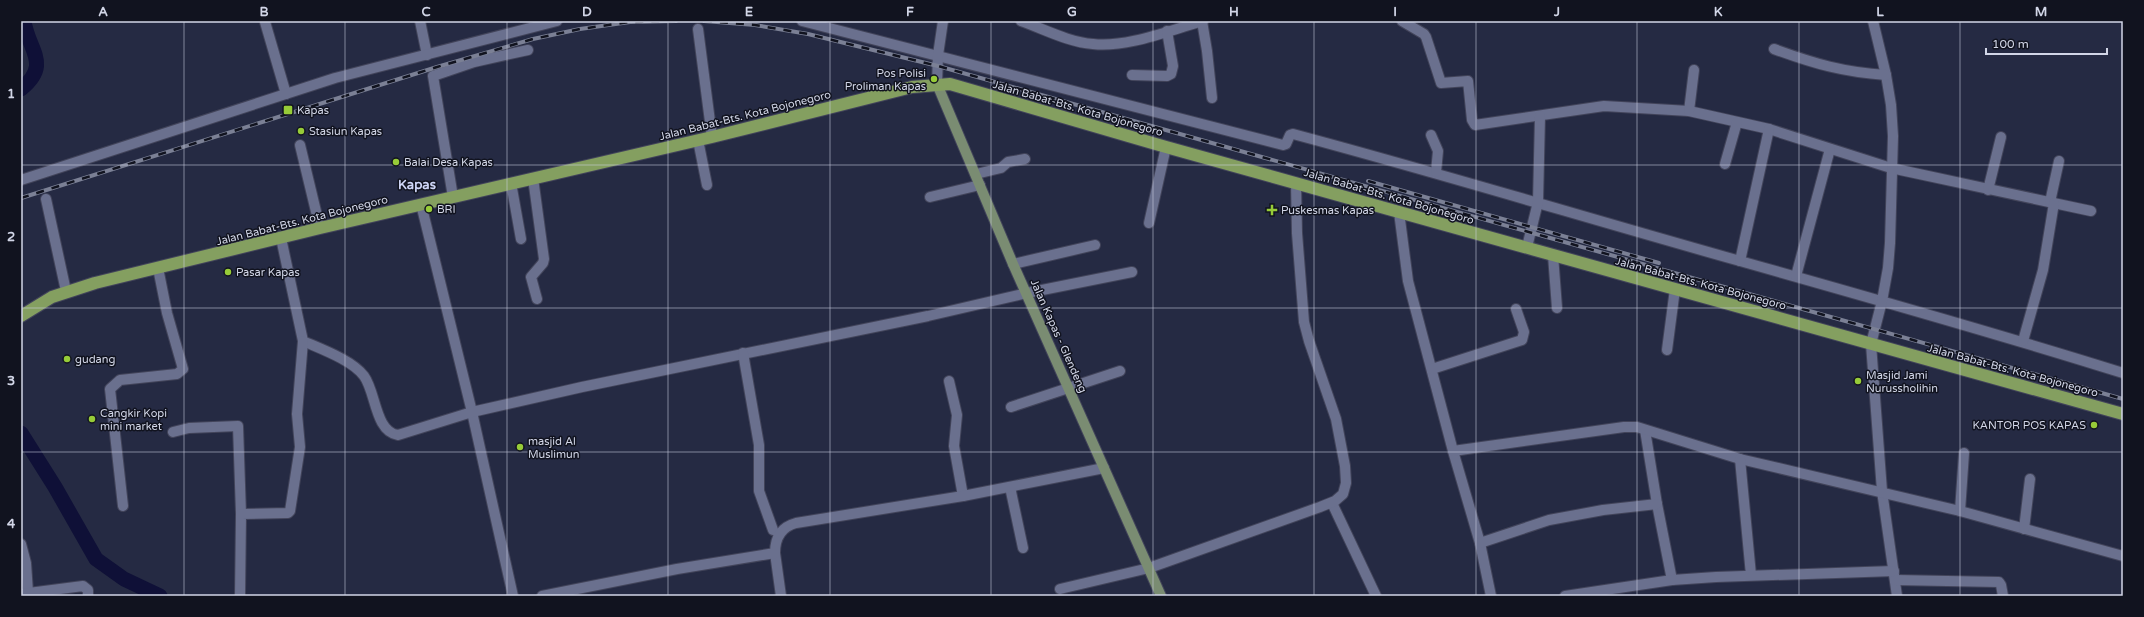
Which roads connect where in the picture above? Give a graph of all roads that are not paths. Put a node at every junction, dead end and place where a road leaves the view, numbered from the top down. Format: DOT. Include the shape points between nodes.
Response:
graph roads {
  1 [pos="420,21"];
  2 [pos="557,21"];
  3 [pos="806,21"];
  4 [pos="943,21"];
  5 [pos="1021,21"];
  6 [pos="1202,21"];
  7 [pos="1402,21"];
  8 [pos="1873,21"];
  9 [pos="265,22"];
  10 [pos="1038,24"];
  11 [pos="838,25"];
  12 [pos="698,29"];
  13 [pos="1168,31"];
  14 [pos="1774,49"];
  15 [pos="528,50"];
  16 [pos="427,55"];
  17 [pos="938,55"];
  18 [pos="1694,70"];
  19 [pos="1886,75"];
  20 [pos="1132,76"];
  21 [pos="938,84"];
  22 [pos="286,94"];
  23 [pos="1212,98"];
  24 [pos="1689,111"];
  25 [pos="1540,116"];
  26 [pos="1737,122"];
  27 [pos="1769,129"];
  28 [pos="1432,135"];
  29 [pos="712,137"];
  30 [pos="2001,137"];
  31 [pos="698,140"];
  32 [pos="300,146"];
  33 [pos="1166,147"];
  34 [pos="1830,149"];
  35 [pos="1025,159"];
  36 [pos="2059,161"];
  37 [pos="1725,164"];
  38 [pos="1891,168"];
  39 [pos="1436,172"];
  40 [pos="976,174"];
  41 [pos="533,178"];
  42 [pos="21,180"];
  43 [pos="511,183"];
  44 [pos="1296,183"];
  45 [pos="707,185"];
  46 [pos="980,185"];
  47 [pos="1988,190"];
  48 [pos="453,197"];
  49 [pos="930,197"];
  50 [pos="46,199"];
  51 [pos="1538,202"];
  52 [pos="2052,203"];
  53 [pos="421,204"];
  54 [pos="2091,211"];
  55 [pos="1399,212"];
  56 [pos="1149,223"];
  57 [pos="320,228"];
  58 [pos="281,238"];
  59 [pos="521,239"];
  60 [pos="1095,245"];
  61 [pos="1527,247"];
  62 [pos="1553,255"];
  63 [pos="1740,261"];
  64 [pos="1013,264"];
  65 [pos="158,268"];
  66 [pos="1132,272"];
  67 [pos="1796,276"];
  68 [pos="1675,289"];
  69 [pos="66,292"];
  70 [pos="1027,293"];
  71 [pos="537,299"];
  72 [pos="1882,301"];
  73 [pos="1557,308"];
  74 [pos="1516,309"];
  75 [pos="21,316"];
  76 [pos="303,341"];
  77 [pos="2023,341"];
  78 [pos="1871,344"];
  79 [pos="1667,350"];
  80 [pos="743,353"];
  81 [pos="1432,369"];
  82 [pos="1120,371"];
  83 [pos="2123,373"];
  84 [pos="949,381"];
  85 [pos="1069,388"];
  86 [pos="1011,407"];
  87 [pos="472,412"];
  88 [pos="2123,414"];
  89 [pos="1645,430"];
  90 [pos="173,432"];
  91 [pos="1453,451"];
  92 [pos="1964,453"];
  93 [pos="1740,459"];
  94 [pos="1104,468"];
  95 [pos="2030,479"];
  96 [pos="1010,487"];
  97 [pos="1882,491"];
  98 [pos="963,496"];
  99 [pos="1332,503"];
  100 [pos="1657,504"];
  101 [pos="123,506"];
  102 [pos="1960,510"];
  103 [pos="241,514"];
  104 [pos="787,526"];
  105 [pos="2024,529"];
  106 [pos="773,530"];
  107 [pos="1480,542"];
  108 [pos="21,544"];
  109 [pos="1023,548"];
  110 [pos="775,549"];
  111 [pos="2123,556"];
  112 [pos="1149,568"];
  113 [pos="1751,574"];
  114 [pos="1894,576"];
  115 [pos="1672,580"];
  116 [pos="1060,589"];
  117 [pos="25,593"];
  118 [pos="88,596"];
  119 [pos="240,596"];
  120 [pos="513,596"];
  121 [pos="542,596"];
  122 [pos="781,596"];
  123 [pos="1161,596"];
  124 [pos="1376,596"];
  125 [pos="1491,596"];
  126 [pos="1565,596"];
  127 [pos="1897,596"];
  128 [pos="2003,596"];
  1 -- 16 [label="street"];
  2 -- 16 [label="street"];
  3 -- 11 [label="street"];
  4 -- 17 [label="street"];
  5 -- 10 [label="street"];
  6 -- 13 [label="street"];
  6 -- 23 [label="street"];
  7 -- 25 [label="street" via="1426,37 1441,83 1469,81 1474,124"];
  8 -- 19 [label="street"];
  9 -- 22 [label="street"];
  10 -- 13 [label="street" via="1077,41 1094,44 1116,45"];
  11 -- 17 [label="street"];
  12 -- 29 [label="street"];
  13 -- 20 [label="street" via="1173,66 1171,74"];
  14 -- 19 [label="street" via="1836,69"];
  15 -- 48 [label="street" via="474,62 434,76"];
  16 -- 22 [label="street" via="335,78"];
  17 -- 21 [label="street"];
  17 -- 39 [label="street" via="1283,145 1293,134"];
  18 -- 24 [label="street"];
  19 -- 38 [label="street" via="1892,120"];
  21 -- 29 [label="highway, Jalan Babat-Bts. Kota Bojonegoro" via="912,87"];
  21 -- 33 [label="highway, Jalan Babat-Bts. Kota Bojonegoro" via="962,87"];
  21 -- 40 [label="main road, Jalan Kapas - Glendeng"];
  22 -- 42 [label="street"];
  24 -- 25 [label="street" via="1604,106"];
  24 -- 26 [label="street"];
  25 -- 51 [label="street"];
  26 -- 27 [label="street"];
  26 -- 37 [label="street"];
  27 -- 34 [label="street"];
  27 -- 63 [label="street"];
  28 -- 39 [label="street" via="1438,151"];
  29 -- 31 [label="highway, Jalan Babat-Bts. Kota Bojonegoro"];
  30 -- 47 [label="street"];
  31 -- 41 [label="highway, Jalan Babat-Bts. Kota Bojonegoro"];
  31 -- 45 [label="street"];
  32 -- 57 [label="street"];
  33 -- 44 [label="highway, Jalan Babat-Bts. Kota Bojonegoro"];
  33 -- 56 [label="street"];
  34 -- 38 [label="street"];
  34 -- 67 [label="street"];
  35 -- 40 [label="street" via="1008,162 1001,168"];
  36 -- 52 [label="street"];
  38 -- 47 [label="street"];
  38 -- 72 [label="street" via="1890,242"];
  39 -- 51 [label="street" via="1520,199"];
  40 -- 46 [label="main road, Jalan Kapas - Glendeng"];
  41 -- 43 [label="highway, Jalan Babat-Bts. Kota Bojonegoro"];
  41 -- 71 [label="street" via="544,259 531,277"];
  43 -- 48 [label="highway, Jalan Babat-Bts. Kota Bojonegoro"];
  43 -- 59 [label="street"];
  44 -- 55 [label="highway, Jalan Babat-Bts. Kota Bojonegoro"];
  44 -- 99 [label="street" via="1304,322 1336,419 1345,466 1344,491"];
  46 -- 49 [label="street"];
  46 -- 64 [label="main road, Jalan Kapas - Glendeng"];
  47 -- 52 [label="street"];
  48 -- 53 [label="highway, Jalan Babat-Bts. Kota Bojonegoro"];
  50 -- 69 [label="street"];
  51 -- 61 [label="street"];
  51 -- 63 [label="street"];
  52 -- 54 [label="street"];
  52 -- 77 [label="street" via="2043,270"];
  53 -- 57 [label="highway, Jalan Babat-Bts. Kota Bojonegoro"];
  53 -- 87 [label="street"];
  55 -- 61 [label="highway, Jalan Babat-Bts. Kota Bojonegoro"];
  55 -- 81 [label="street" via="1405,263"];
  57 -- 58 [label="highway, Jalan Babat-Bts. Kota Bojonegoro"];
  58 -- 65 [label="highway, Jalan Babat-Bts. Kota Bojonegoro"];
  58 -- 76 [label="street"];
  60 -- 64 [label="street"];
  61 -- 62 [label="highway, Jalan Babat-Bts. Kota Bojonegoro"];
  62 -- 68 [label="highway, Jalan Babat-Bts. Kota Bojonegoro"];
  62 -- 73 [label="street"];
  63 -- 67 [label="street"];
  64 -- 70 [label="main road, Jalan Kapas - Glendeng"];
  65 -- 69 [label="highway, Jalan Babat-Bts. Kota Bojonegoro"];
  65 -- 101 [label="street" via="183,369 177,374 120,380 110,389"];
  66 -- 70 [label="street"];
  67 -- 72 [label="street"];
  68 -- 78 [label="highway, Jalan Babat-Bts. Kota Bojonegoro"];
  68 -- 79 [label="street"];
  69 -- 75 [label="highway, Jalan Babat-Bts. Kota Bojonegoro" via="52,297"];
  70 -- 80 [label="street" via="928,316"];
  70 -- 85 [label="main road, Jalan Kapas - Glendeng"];
  72 -- 77 [label="street"];
  72 -- 78 [label="street"];
  74 -- 81 [label="street" via="1524,332 1522,340"];
  76 -- 87 [label="street" via="341,359 364,377 386,429 393,434 398,435"];
  76 -- 103 [label="street" via="297,414 300,447 290,511"];
  77 -- 83 [label="street"];
  78 -- 88 [label="highway, Jalan Babat-Bts. Kota Bojonegoro"];
  78 -- 97 [label="street"];
  80 -- 87 [label="street"];
  80 -- 106 [label="street" via="759,445 759,491"];
  81 -- 91 [label="street"];
  82 -- 85 [label="street"];
  84 -- 98 [label="street" via="957,415 954,446"];
  85 -- 86 [label="street"];
  85 -- 94 [label="main road, Jalan Kapas - Glendeng"];
  87 -- 120 [label="street"];
  89 -- 91 [label="street" via="1624,427"];
  89 -- 93 [label="street"];
  89 -- 100 [label="street"];
  90 -- 103 [label="street" via="189,428 238,426"];
  91 -- 107 [label="street"];
  92 -- 102 [label="street"];
  93 -- 97 [label="street"];
  93 -- 113 [label="street"];
  94 -- 96 [label="street"];
  94 -- 112 [label="main road, Jalan Kapas - Glendeng"];
  95 -- 105 [label="street"];
  96 -- 98 [label="street"];
  96 -- 109 [label="street"];
  97 -- 102 [label="street"];
  97 -- 114 [label="street"];
  98 -- 104 [label="street"];
  99 -- 112 [label="street"];
  99 -- 124 [label="street"];
  100 -- 107 [label="street" via="1549,520"];
  100 -- 115 [label="street"];
  102 -- 105 [label="street"];
  103 -- 119 [label="street"];
  104 -- 106 [label="street" via="778,526"];
  104 -- 110 [label="street" via="778,536"];
  105 -- 111 [label="street"];
  106 -- 110 [label="street"];
  107 -- 125 [label="street"];
  108 -- 117 [label="street" via="26,563"];
  110 -- 121 [label="street"];
  110 -- 122 [label="street"];
  112 -- 116 [label="street"];
  112 -- 123 [label="main road, Jalan Kapas - Glendeng"];
  113 -- 114 [label="street"];
  113 -- 115 [label="street"];
  114 -- 127 [label="street"];
  114 -- 128 [label="street" via="1994,581 2001,584"];
  115 -- 126 [label="street"];
  117 -- 118 [label="street" via="83,586 88,590"];
}
